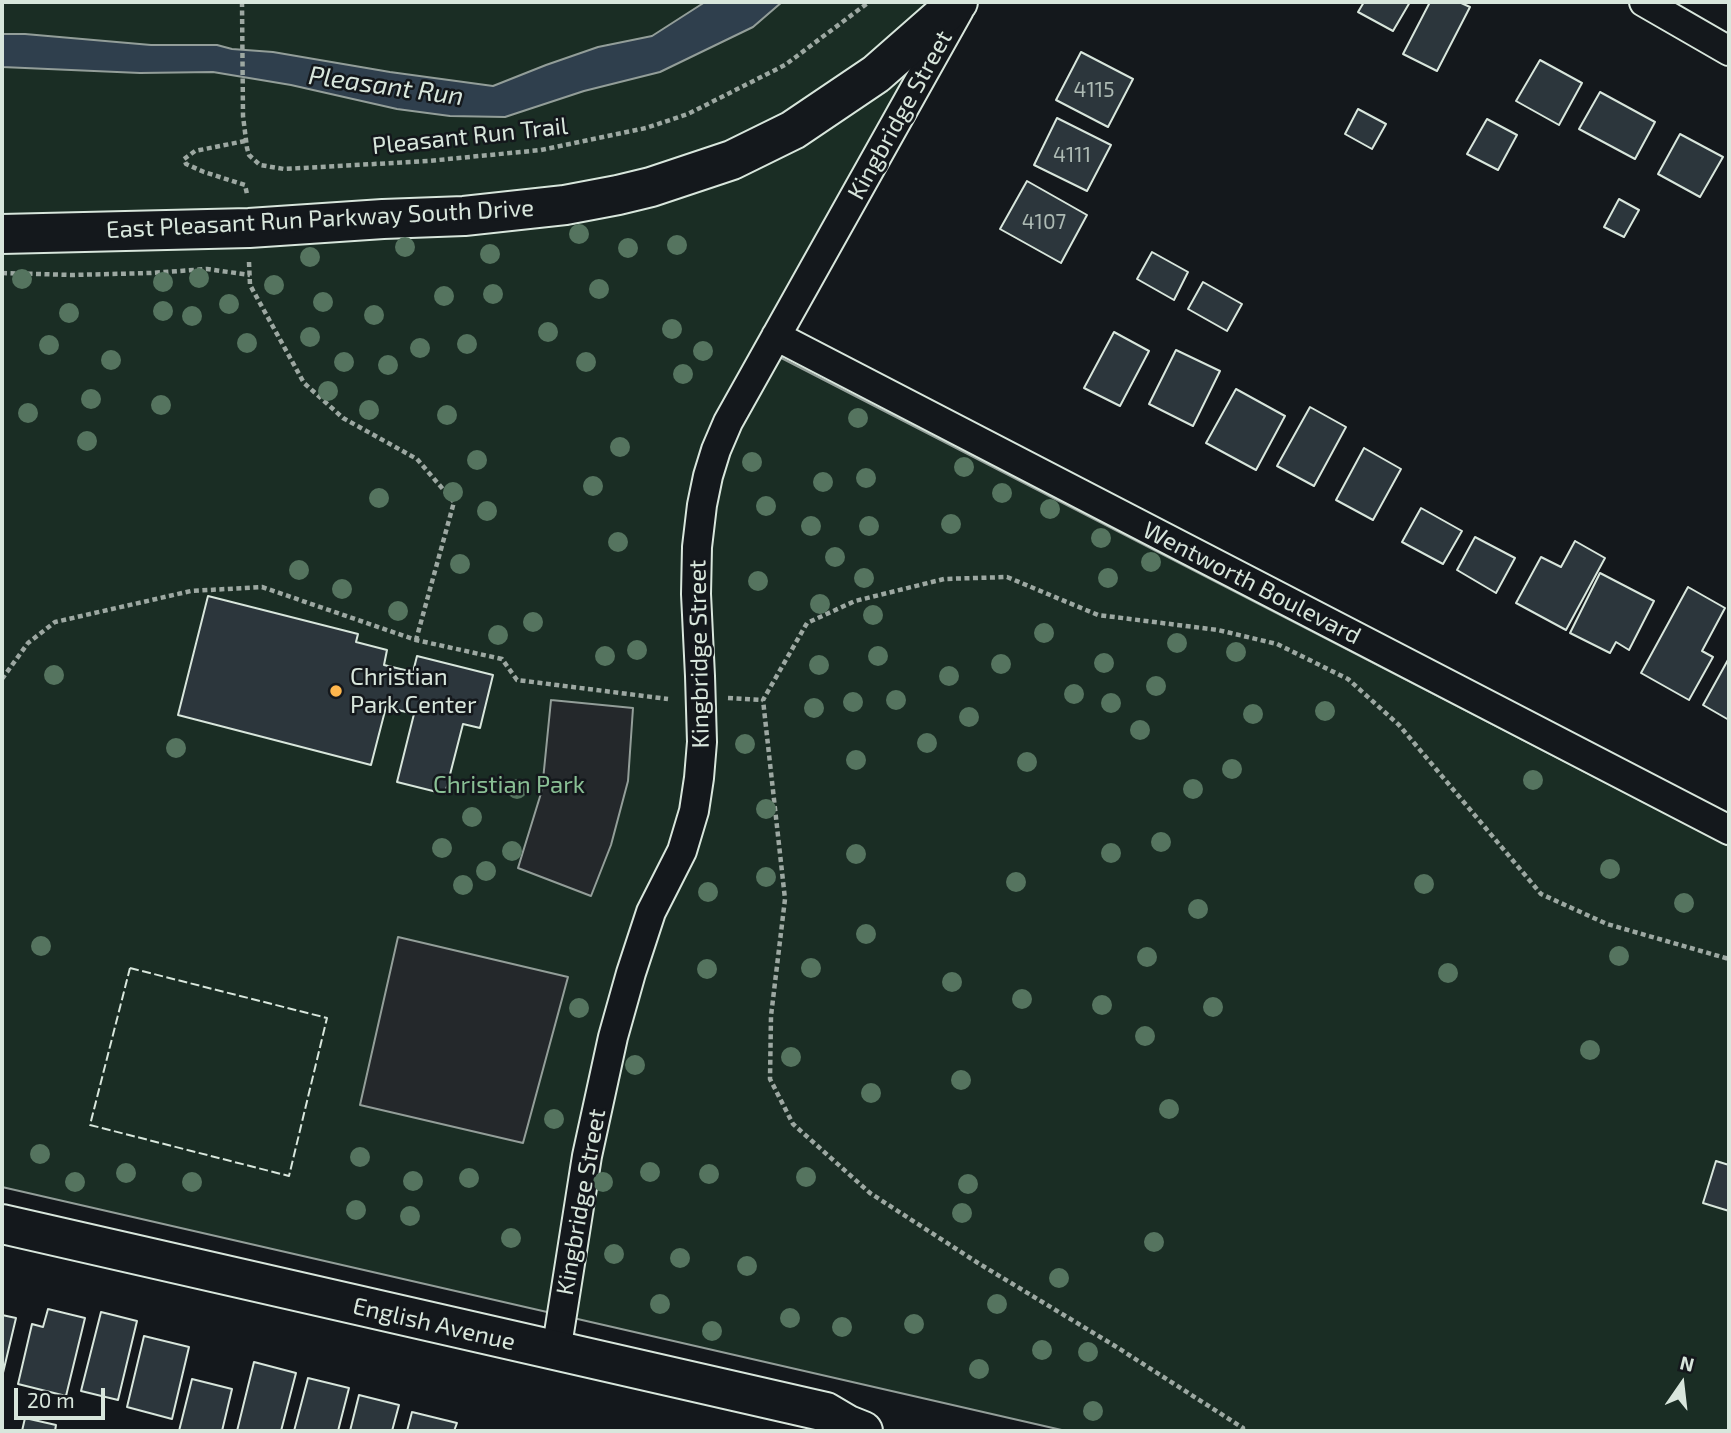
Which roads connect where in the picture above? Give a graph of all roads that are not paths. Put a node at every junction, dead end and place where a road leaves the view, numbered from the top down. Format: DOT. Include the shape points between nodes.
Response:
graph roads {
  1 [pos="958,2"];
  2 [pos="963,2"];
  3 [pos="1644,2"];
  4 [pos="1729,51"];
  5 [pos="2,234"];
  6 [pos="776,336"];
  7 [pos="1729,830"];
  8 [pos="2,1224"];
  9 [pos="556,1352"];
  10 [pos="848,1428"];
  1 -- 5 [label="street, East Pleasant Run Parkway South Drive" via="876,74 793,130 732,160 651,187 485,215 248,228"];
  2 -- 6 [label="street, Kingbridge Street"];
  3 -- 4 [label="street"];
  6 -- 7 [label="street, Wentworth Boulevard"];
  6 -- 9 [label="street, Kingbridge Street" via="728,422 704,492 696,594 702,743 694,811 682,851 651,912 613,1037 587,1156"];
  8 -- 9 [label="street, English Avenue"];
  9 -- 10 [label="street, English Avenue" via="826,1412"];
}
